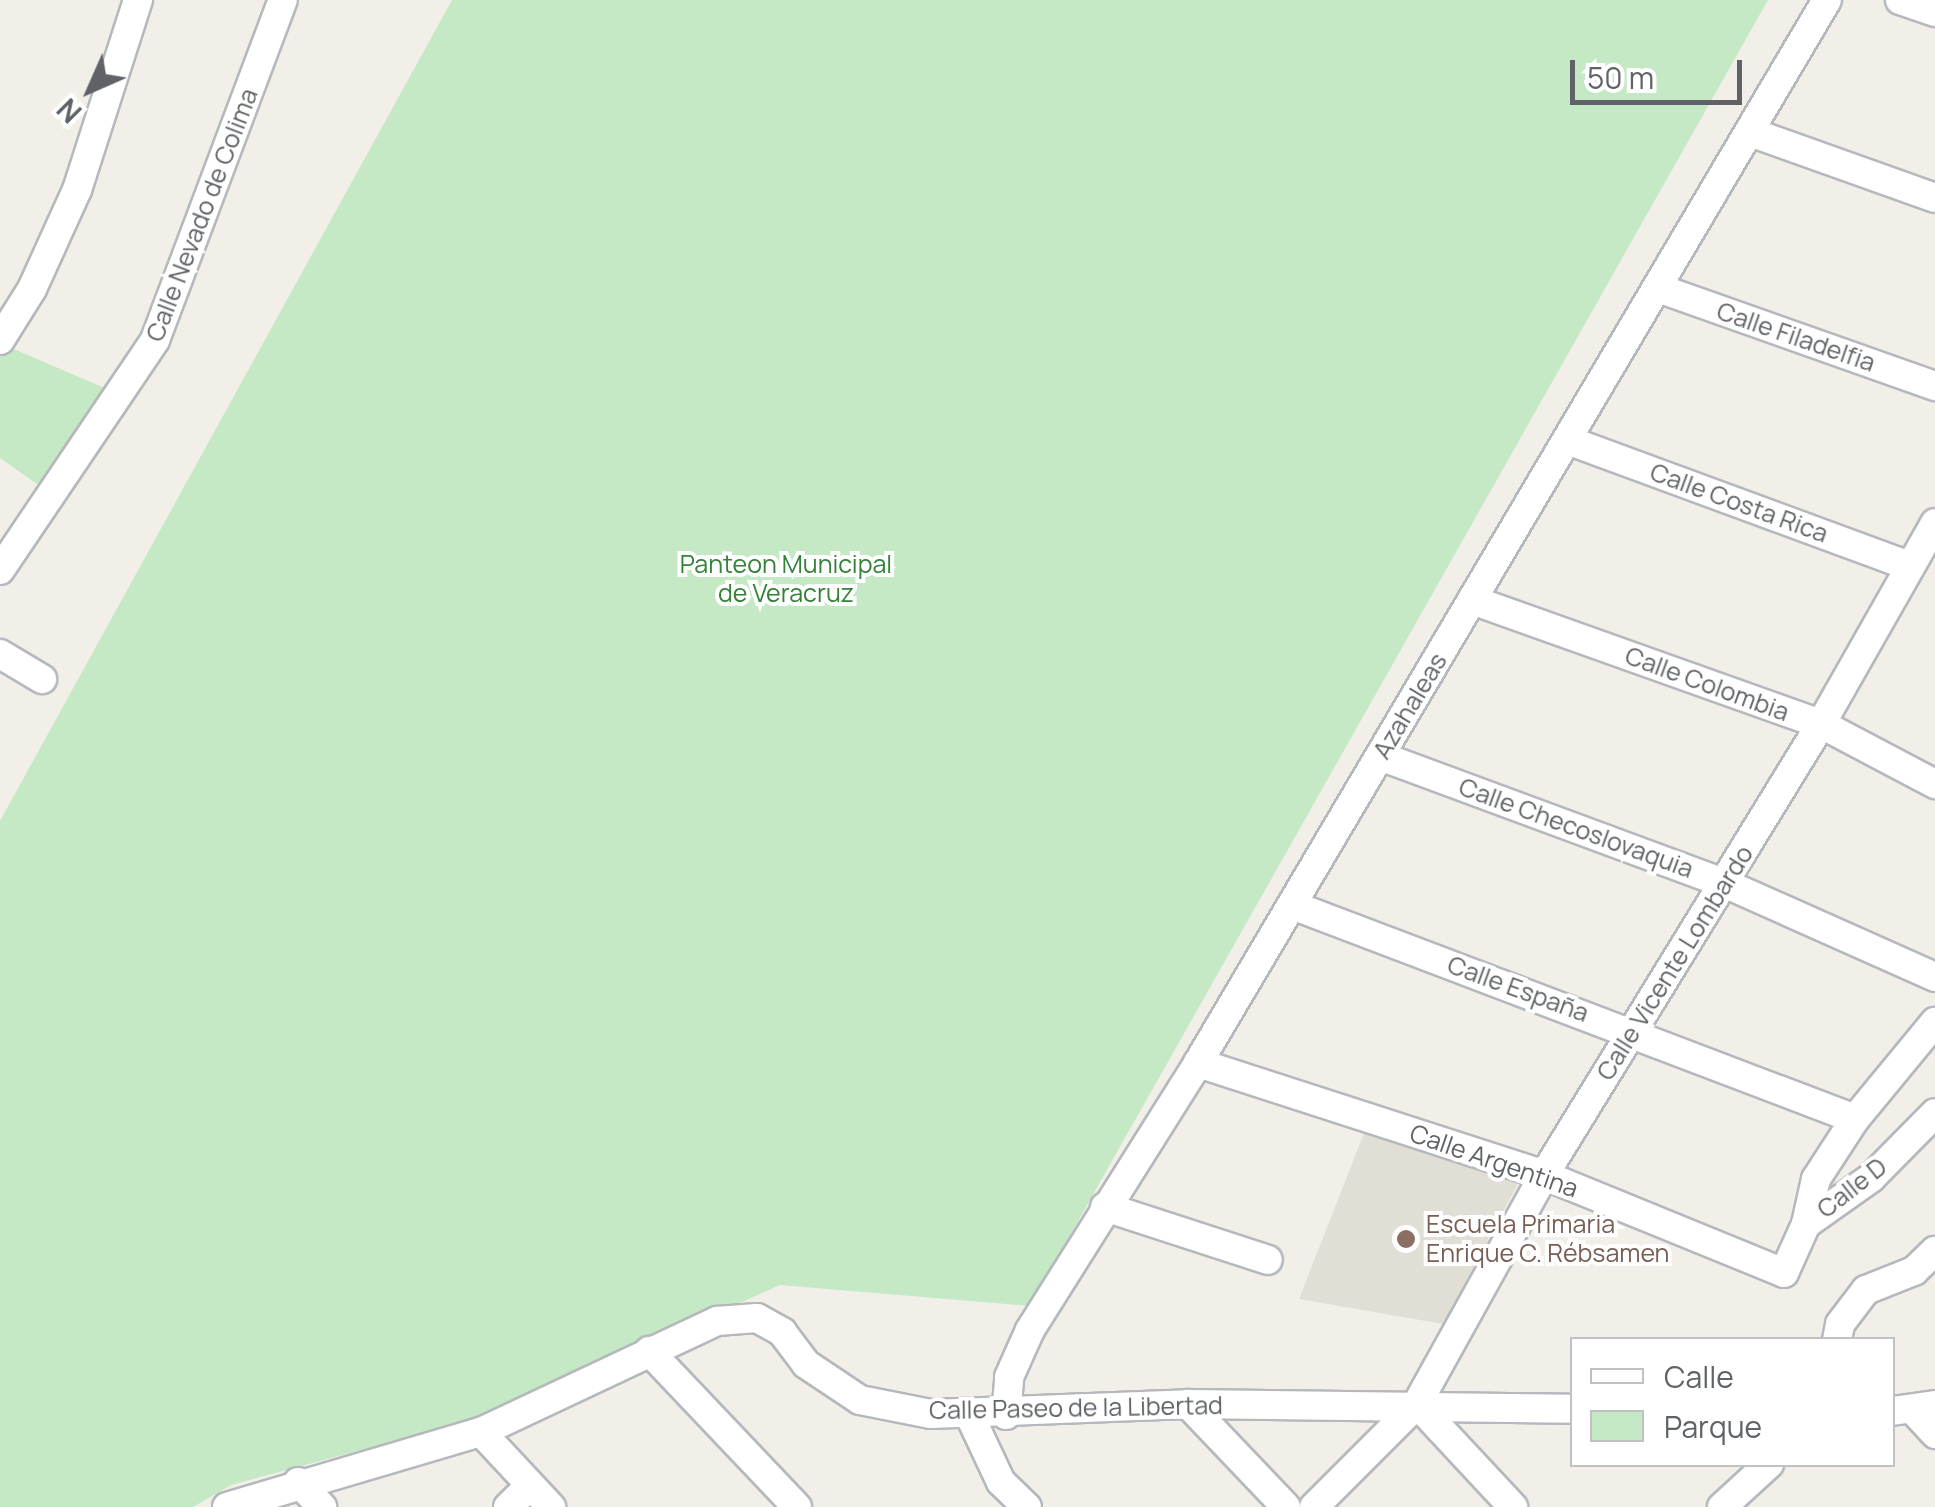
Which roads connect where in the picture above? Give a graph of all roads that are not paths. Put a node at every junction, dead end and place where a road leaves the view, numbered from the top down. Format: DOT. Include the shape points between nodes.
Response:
graph roads {
  1 [pos="138,0"];
  2 [pos="283,0"];
  3 [pos="1828,0"];
  4 [pos="1900,0"];
  5 [pos="1935,12"];
  6 [pos="1750,132"];
  7 [pos="1935,198"];
  8 [pos="1658,288"];
  9 [pos="0,340"];
  10 [pos="1935,386"];
  11 [pos="1567,440"];
  12 [pos="1935,522"];
  13 [pos="1910,566"];
  14 [pos="0,570"];
  15 [pos="1472,600"];
  16 [pos="0,654"];
  17 [pos="42,679"];
  18 [pos="1821,724"];
  19 [pos="1380,756"];
  20 [pos="1935,784"];
  21 [pos="1724,883"];
  22 [pos="1292,905"];
  23 [pos="1935,976"];
  24 [pos="1935,1022"];
  25 [pos="1633,1032"];
  26 [pos="1198,1063"];
  27 [pos="1935,1113"];
  28 [pos="1855,1118"];
  29 [pos="1544,1175"];
  30 [pos="1106,1206"];
  31 [pos="1806,1224"];
  32 [pos="1935,1251"];
  33 [pos="1268,1260"];
  34 [pos="1784,1273"];
  35 [pos="1838,1337"];
  36 [pos="648,1351"];
  37 [pos="1188,1404"];
  38 [pos="1417,1404"];
  39 [pos="1914,1408"];
  40 [pos="1570,1409"];
  41 [pos="969,1414"];
  42 [pos="1006,1415"];
  43 [pos="481,1432"];
  44 [pos="1935,1434"];
  45 [pos="1767,1467"];
  46 [pos="298,1482"];
  47 [pos="530,1486"];
  48 [pos="1740,1501"];
  49 [pos="227,1507"];
  50 [pos="322,1507"];
  51 [pos="508,1507"];
  52 [pos="550,1507"];
  53 [pos="796,1507"];
  54 [pos="1027,1507"];
  55 [pos="1286,1507"];
  56 [pos="1314,1507"];
  57 [pos="1513,1507"];
  1 -- 9 [label="street" via="77,190 32,290"];
  2 -- 14 [label="street, Calle Nevado de Colima" via="156,340"];
  3 -- 6 [label="street, Azahaleas"];
  4 -- 5 [label="street"];
  6 -- 7 [label="street"];
  6 -- 8 [label="street, Azahaleas"];
  8 -- 10 [label="street, Calle Filadelfia"];
  8 -- 11 [label="street, Azahaleas"];
  11 -- 13 [label="street, Calle Costa Rica"];
  11 -- 15 [label="street, Azahaleas"];
  12 -- 13 [label="street, Calle Vicente Lombardo"];
  13 -- 18 [label="street, Calle Vicente Lombardo"];
  15 -- 18 [label="street, Calle Colombia"];
  15 -- 19 [label="street, Azahaleas"];
  16 -- 17 [label="street"];
  18 -- 20 [label="street, Calle Colombia"];
  18 -- 21 [label="street, Calle Vicente Lombardo"];
  19 -- 21 [label="street, Calle Checoslovaquia"];
  19 -- 22 [label="street, Azahaleas"];
  21 -- 23 [label="street, Calle Checoslovaquia"];
  21 -- 25 [label="street, Calle Vicente Lombardo"];
  22 -- 25 [label="street, Calle España"];
  22 -- 26 [label="street, Azahaleas"];
  24 -- 28 [label="street"];
  25 -- 28 [label="street, Calle España"];
  25 -- 29 [label="street, Calle Vicente Lombardo"];
  26 -- 29 [label="street, Calle Argentina"];
  26 -- 30 [label="street, Azahaleas"];
  27 -- 31 [label="street, Calle D" via="1871,1178"];
  28 -- 31 [label="street" via="1816,1180"];
  29 -- 34 [label="street, Calle Argentina"];
  29 -- 38 [label="street, Calle Vicente Lombardo"];
  30 -- 33 [label="street"];
  30 -- 42 [label="street, Azahaleas" via="1030,1330 1010,1377"];
  31 -- 34 [label="street, Calle D"];
  32 -- 35 [label="street" via="1914,1271 1866,1290"];
  36 -- 41 [label="street, Calle Paseo de la Libertad" via="717,1321 757,1318 782,1332 806,1364 860,1400"];
  36 -- 43 [label="street, Calle Paseo de la Libertad"];
  36 -- 53 [label="street"];
  37 -- 38 [label="street, Calle Paseo de la Libertad"];
  37 -- 42 [label="street, Calle Paseo de la Libertad"];
  37 -- 55 [label="street"];
  38 -- 40 [label="street, Calle Paseo de la Libertad"];
  38 -- 56 [label="street, Calle Vicente Lombardo"];
  38 -- 57 [label="street"];
  39 -- 44 [label="street"];
  41 -- 42 [label="street, Calle Paseo de la Libertad"];
  41 -- 54 [label="street" via="1001,1482"];
  43 -- 46 [label="street, Calle Paseo de la Libertad"];
  43 -- 47 [label="street"];
  45 -- 48 [label="street"];
  46 -- 49 [label="street, Calle Paseo de la Libertad"];
  46 -- 50 [label="street"];
  47 -- 51 [label="street"];
  47 -- 52 [label="street"];
}
